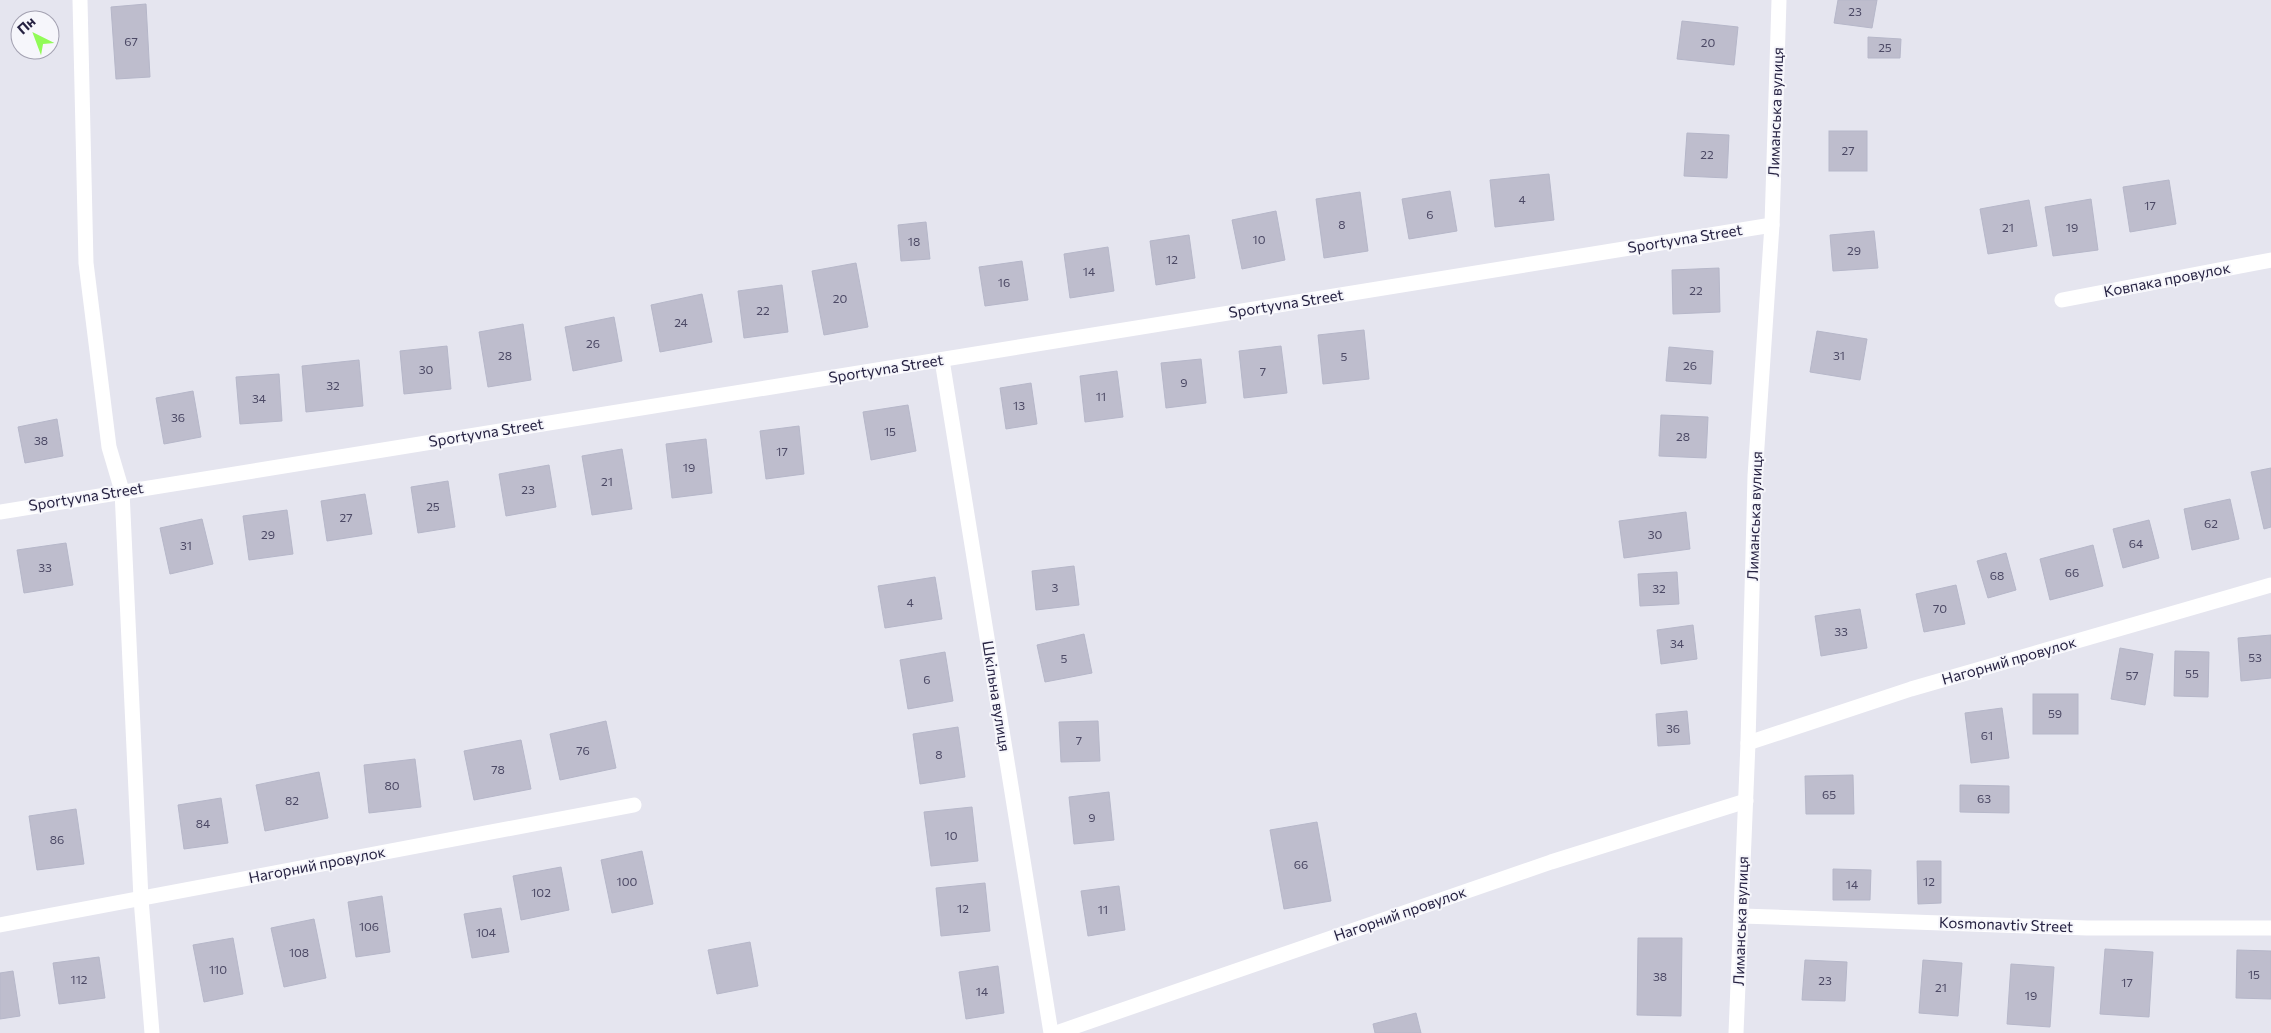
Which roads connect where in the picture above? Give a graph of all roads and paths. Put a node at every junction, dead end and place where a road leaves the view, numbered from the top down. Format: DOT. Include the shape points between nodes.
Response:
graph roads {
  1 [pos="80,0"];
  2 [pos="1780,0"];
  3 [pos="1772,225"];
  4 [pos="2271,260"];
  5 [pos="2062,300"];
  6 [pos="942,360"];
  7 [pos="122,491"];
  8 [pos="0,512"];
  9 [pos="2271,585"];
  10 [pos="1748,743"];
  11 [pos="1746,801"];
  12 [pos="634,805"];
  13 [pos="140,899"];
  14 [pos="1742,916"];
  15 [pos="0,925"];
  16 [pos="2271,928"];
  17 [pos="152,1033"];
  18 [pos="1051,1033"];
  19 [pos="1056,1033"];
  20 [pos="1736,1033"];
  1 -- 7 [label="street" via="86,263 109,447"];
  2 -- 3 [label="street, Лиманська вулиця"];
  3 -- 6 [label="street, Sportyvna Street"];
  3 -- 10 [label="street, Лиманська вулиця" via="1755,476"];
  4 -- 5 [label="street, Ковпака провулок"];
  6 -- 7 [label="street, Sportyvna Street"];
  6 -- 18 [label="street, Шкільна вулиця"];
  7 -- 8 [label="street, Sportyvna Street"];
  7 -- 13 [label="street"];
  9 -- 10 [label="street, Нагорний провулок" via="1911,689"];
  10 -- 11 [label="street, Лиманська вулиця"];
  11 -- 14 [label="street, Лиманська вулиця"];
  11 -- 19 [label="street, Нагорний провулок" via="1551,862"];
  12 -- 13 [label="street, Нагорний провулок"];
  13 -- 15 [label="street, Нагорний провулок"];
  13 -- 17 [label="street"];
  14 -- 16 [label="street, Kosmonavtiv Street" via="2087,928"];
  14 -- 20 [label="street, Лиманська вулиця"];
}
